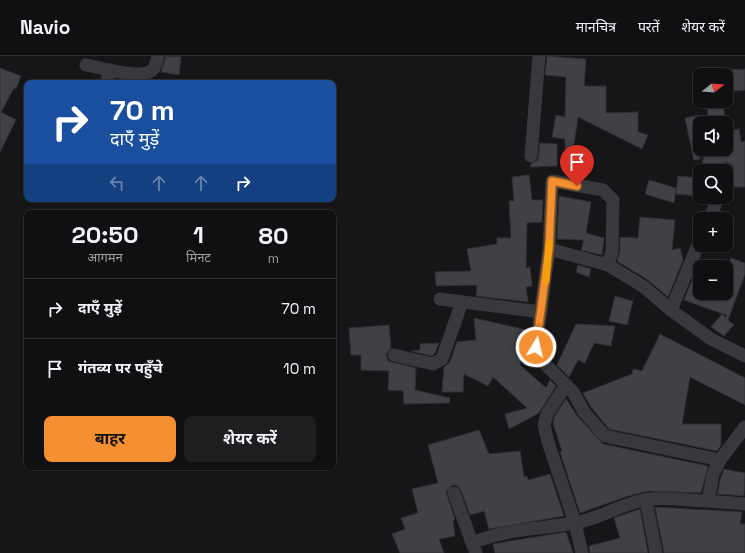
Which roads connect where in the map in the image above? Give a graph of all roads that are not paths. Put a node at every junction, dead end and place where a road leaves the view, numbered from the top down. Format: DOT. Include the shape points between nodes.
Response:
graph roads {
  1 [pos="158,56"];
  2 [pos="539,56"];
  3 [pos="86,64"];
  4 [pos="110,70"];
  5 [pos="107,80"];
  6 [pos="531,156"];
  7 [pos="549,249"];
  8 [pos="695,252"];
  9 [pos="608,265"];
  10 [pos="440,299"];
  11 [pos="462,302"];
  12 [pos="671,310"];
  13 [pos="541,312"];
  14 [pos="394,355"];
  15 [pos="745,356"];
  16 [pos="566,385"];
  17 [pos="745,426"];
  18 [pos="720,460"];
  19 [pos="454,493"];
  20 [pos="646,500"];
  21 [pos="708,501"];
  22 [pos="745,504"];
  23 [pos="576,523"];
  24 [pos="474,548"];
  25 [pos="582,553"];
  26 [pos="656,553"];
  1 -- 4 [label="street" via="154,68 146,74"];
  2 -- 6 [label="street"];
  3 -- 4 [label="street"];
  4 -- 5 [label="street"];
  7 -- 9 [label="street"];
  7 -- 9 [label="street" via="552,181 603,190 613,200 612,250"];
  7 -- 13 [label="street"];
  8 -- 12 [label="street"];
  9 -- 12 [label="street" via="644,287"];
  10 -- 11 [label="street"];
  11 -- 13 [label="street"];
  11 -- 14 [label="street" via="442,360 433,364"];
  12 -- 15 [label="street" via="711,339"];
  13 -- 16 [label="street" via="536,347 538,356"];
  16 -- 18 [label="street" via="584,412 605,436"];
  16 -- 23 [label="street" via="546,414 544,425"];
  17 -- 18 [label="street"];
  18 -- 21 [label="street" via="713,474"];
  19 -- 24 [label="street"];
  20 -- 21 [label="street"];
  20 -- 23 [label="street"];
  20 -- 26 [label="street"];
  21 -- 22 [label="street"];
  23 -- 24 [label="street" via="525,528"];
  23 -- 25 [label="street"];
}
